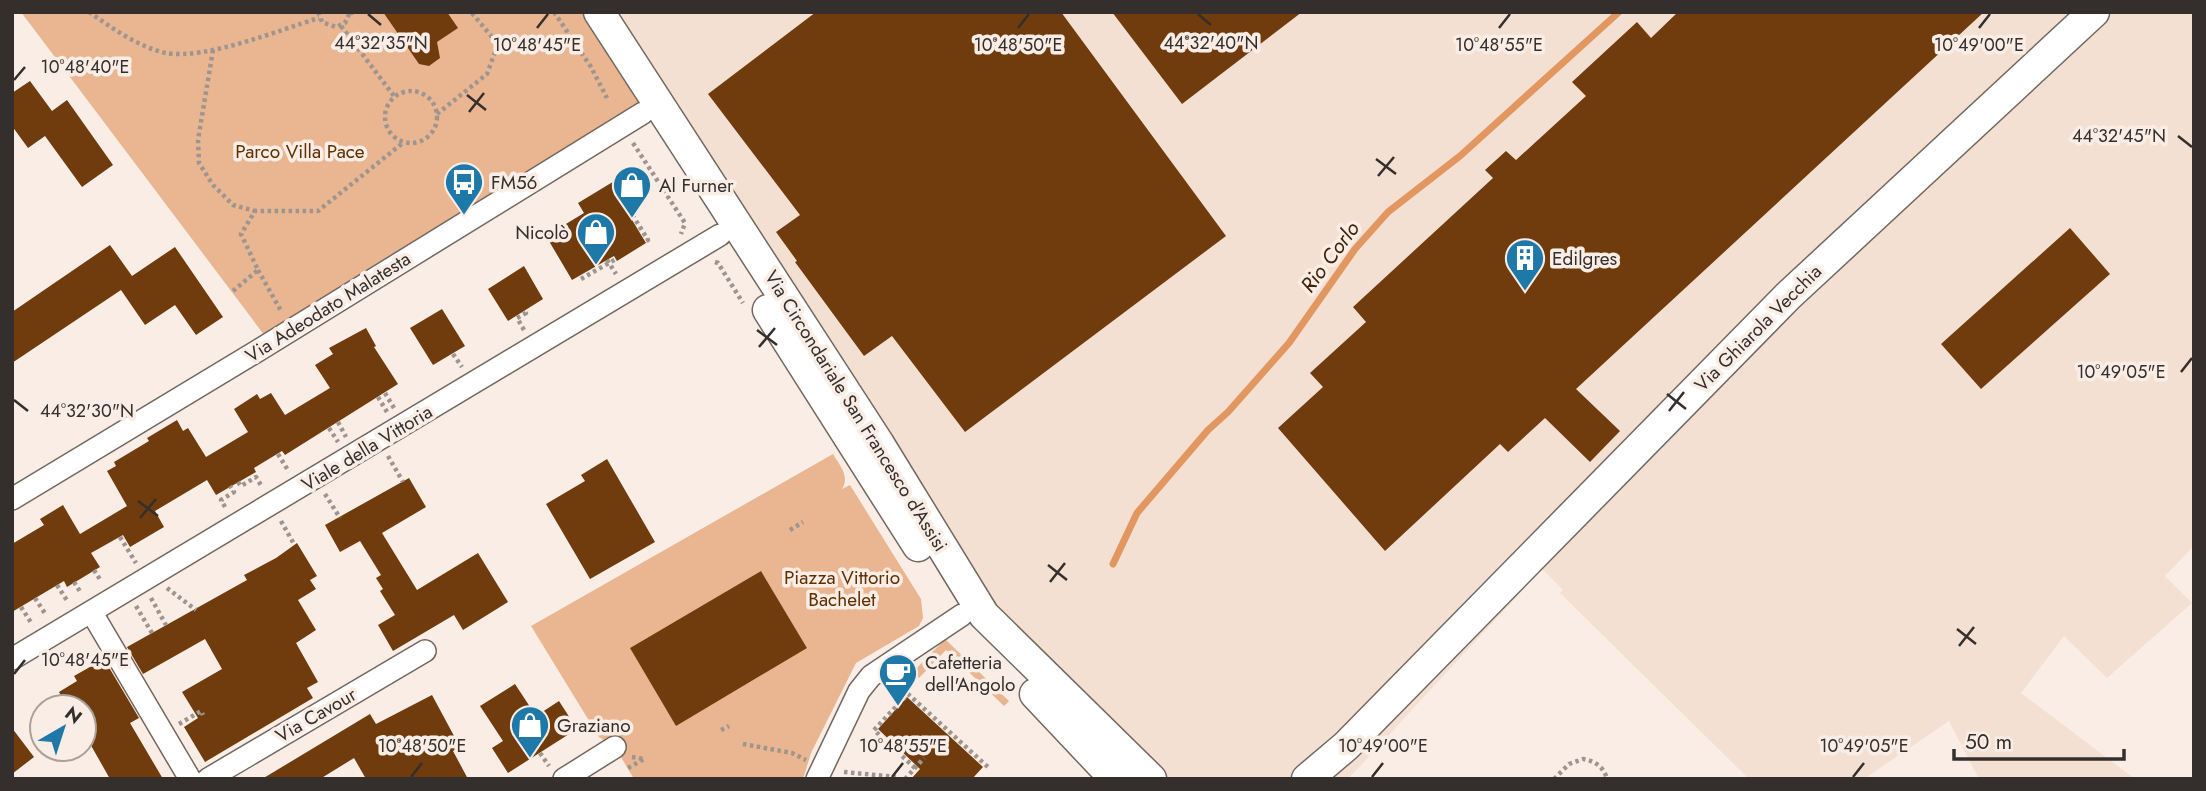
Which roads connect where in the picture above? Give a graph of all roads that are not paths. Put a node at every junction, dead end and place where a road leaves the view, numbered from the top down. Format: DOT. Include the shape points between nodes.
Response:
graph roads {
  1 [pos="577,12"];
  2 [pos="599,12"];
  3 [pos="2094,12"];
  4 [pos="643,113"];
  5 [pos="720,234"];
  6 [pos="12,499"];
  7 [pos="82,611"];
  8 [pos="962,615"];
  9 [pos="425,651"];
  10 [pos="12,659"];
  11 [pos="1346,746"];
  12 [pos="615,747"];
  13 [pos="557,773"];
  14 [pos="190,779"];
  15 [pos="208,779"];
  16 [pos="817,779"];
  17 [pos="1118,779"];
  18 [pos="1151,779"];
  19 [pos="1307,779"];
  20 [pos="1337,779"];
  1 -- 4 [label="street, Via Circondariale San Francesco d'Assisi"];
  2 -- 18 [label="street, Via Circondariale San Francesco d'Assisi" via="879,444 984,615"];
  3 -- 11 [label="street, Via Ghiarola Vecchia" via="1788,296"];
  4 -- 5 [label="street, Via Circondariale San Francesco d'Assisi"];
  4 -- 6 [label="street, Via Adeodato Malatesta"];
  5 -- 7 [label="street, Viale della Vittoria"];
  5 -- 8 [label="street, Via Circondariale San Francesco d'Assisi"];
  7 -- 10 [label="street, Viale della Vittoria"];
  7 -- 14 [label="street"];
  8 -- 16 [label="street" via="871,676 859,691"];
  8 -- 17 [label="street, Via Circondariale San Francesco d'Assisi"];
  9 -- 15 [label="street, Via Cavour"];
  11 -- 19 [label="street, Via Ghiarola Vecchia"];
  11 -- 20 [label="street, Via Ghiarola Vecchia"];
  12 -- 13 [label="street"];
}
